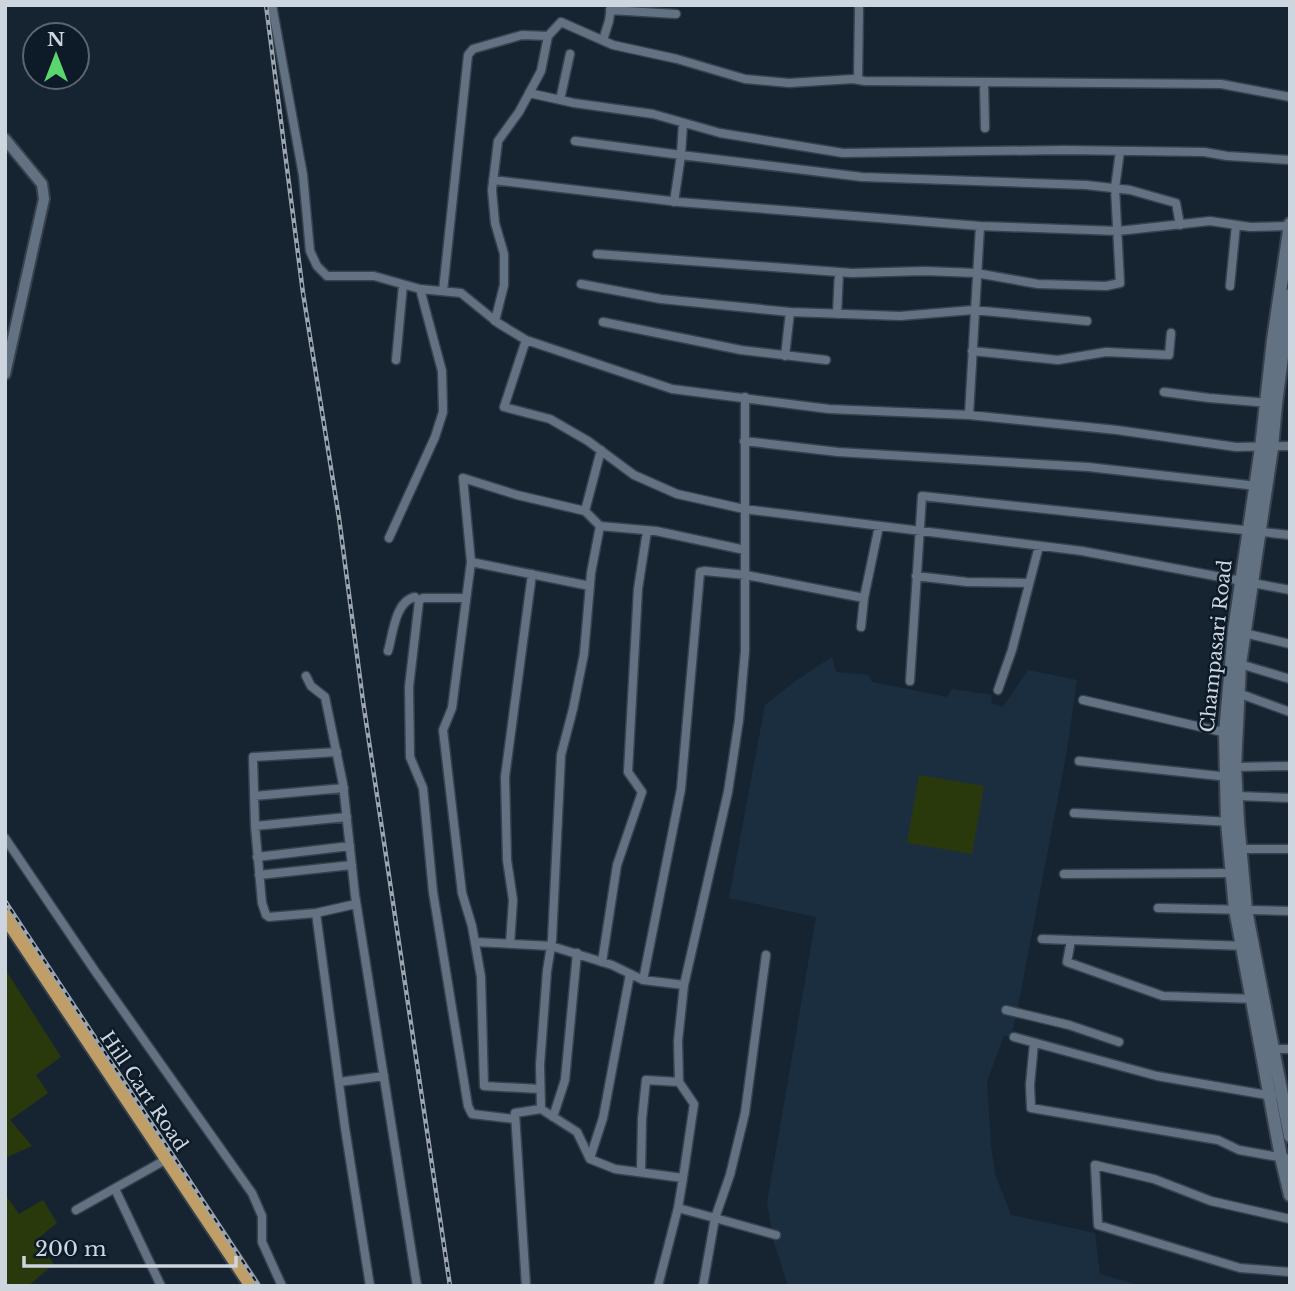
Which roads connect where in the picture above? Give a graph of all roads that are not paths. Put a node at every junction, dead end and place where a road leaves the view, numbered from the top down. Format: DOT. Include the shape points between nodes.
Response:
graph roads {
  1 [pos="272,5"];
  2 [pos="859,5"];
  3 [pos="610,8"];
  4 [pos="676,14"];
  5 [pos="548,36"];
  6 [pos="603,40"];
  7 [pos="570,54"];
  8 [pos="858,80"];
  9 [pos="984,83"];
  10 [pos="529,93"];
  11 [pos="1290,97"];
  12 [pos="560,100"];
  13 [pos="683,123"];
  14 [pos="985,128"];
  15 [pos="5,139"];
  16 [pos="575,141"];
  17 [pos="1120,151"];
  18 [pos="681,155"];
  19 [pos="1290,160"];
  20 [pos="493,180"];
  21 [pos="1115,188"];
  22 [pos="674,202"];
  23 [pos="1180,225"];
  24 [pos="1237,225"];
  25 [pos="979,226"];
  26 [pos="1290,226"];
  27 [pos="1118,231"];
  28 [pos="597,254"];
  29 [pos="839,272"];
  30 [pos="976,273"];
  31 [pos="581,284"];
  32 [pos="404,285"];
  33 [pos="1230,286"];
  34 [pos="420,289"];
  35 [pos="443,291"];
  36 [pos="1290,295"];
  37 [pos="973,310"];
  38 [pos="790,312"];
  39 [pos="837,314"];
  40 [pos="495,321"];
  41 [pos="603,321"];
  42 [pos="1087,321"];
  43 [pos="1171,332"];
  44 [pos="526,340"];
  45 [pos="972,351"];
  46 [pos="785,356"];
  47 [pos="396,360"];
  48 [pos="826,360"];
  49 [pos="5,374"];
  50 [pos="1164,392"];
  51 [pos="745,397"];
  52 [pos="1270,403"];
  53 [pos="969,415"];
  54 [pos="744,441"];
  55 [pos="1290,446"];
  56 [pos="1267,448"];
  57 [pos="601,450"];
  58 [pos="1261,487"];
  59 [pos="744,509"];
  60 [pos="585,511"];
  61 [pos="600,526"];
  62 [pos="879,526"];
  63 [pos="648,531"];
  64 [pos="1254,531"];
  65 [pos="921,532"];
  66 [pos="1290,535"];
  67 [pos="389,538"];
  68 [pos="1039,546"];
  69 [pos="745,550"];
  70 [pos="471,562"];
  71 [pos="532,574"];
  72 [pos="746,575"];
  73 [pos="916,576"];
  74 [pos="1029,583"];
  75 [pos="1247,583"];
  76 [pos="590,586"];
  77 [pos="1290,590"];
  78 [pos="466,598"];
  79 [pos="864,598"];
  80 [pos="419,601"];
  81 [pos="861,627"];
  82 [pos="1244,633"];
  83 [pos="1290,643"];
  84 [pos="388,651"];
  85 [pos="1240,664"];
  86 [pos="306,676"];
  87 [pos="1290,679"];
  88 [pos="910,681"];
  89 [pos="998,690"];
  90 [pos="1238,693"];
  91 [pos="1083,700"];
  92 [pos="1290,712"];
  93 [pos="1230,734"];
  94 [pos="337,752"];
  95 [pos="1079,761"];
  96 [pos="1290,766"];
  97 [pos="1232,774"];
  98 [pos="344,788"];
  99 [pos="254,796"];
  100 [pos="1236,796"];
  101 [pos="1290,798"];
  102 [pos="1073,813"];
  103 [pos="347,817"];
  104 [pos="1232,822"];
  105 [pos="255,827"];
  106 [pos="5,838"];
  107 [pos="350,846"];
  108 [pos="1240,849"];
  109 [pos="1290,849"];
  110 [pos="257,856"];
  111 [pos="352,865"];
  112 [pos="1236,873"];
  113 [pos="1064,874"];
  114 [pos="259,875"];
  115 [pos="356,904"];
  116 [pos="1158,908"];
  117 [pos="1240,910"];
  118 [pos="1290,911"];
  119 [pos="316,913"];
  120 [pos="5,916"];
  121 [pos="1042,939"];
  122 [pos="1071,940"];
  123 [pos="475,942"];
  124 [pos="510,944"];
  125 [pos="551,946"];
  126 [pos="1247,946"];
  127 [pos="577,953"];
  128 [pos="766,955"];
  129 [pos="602,962"];
  130 [pos="630,974"];
  131 [pos="643,979"];
  132 [pos="684,985"];
  133 [pos="1251,998"];
  134 [pos="1265,999"];
  135 [pos="1006,1010"];
  136 [pos="1014,1037"];
  137 [pos="1119,1042"];
  138 [pos="1034,1043"];
  139 [pos="1274,1049"];
  140 [pos="1290,1049"];
  141 [pos="384,1076"];
  142 [pos="339,1082"];
  143 [pos="679,1082"];
  144 [pos="540,1089"];
  145 [pos="1269,1096"];
  146 [pos="1283,1098"];
  147 [pos="541,1110"];
  148 [pos="552,1117"];
  149 [pos="515,1119"];
  150 [pos="1290,1136"];
  151 [pos="1285,1158"];
  152 [pos="167,1159"];
  153 [pos="590,1159"];
  154 [pos="641,1172"];
  155 [pos="683,1178"];
  156 [pos="115,1189"];
  157 [pos="1290,1195"];
  158 [pos="678,1208"];
  159 [pos="76,1210"];
  160 [pos="715,1218"];
  161 [pos="1290,1219"];
  162 [pos="776,1235"];
  163 [pos="1290,1272"];
  164 [pos="245,1283"];
  165 [pos="161,1286"];
  166 [pos="282,1286"];
  167 [pos="370,1286"];
  168 [pos="417,1286"];
  169 [pos="526,1286"];
  170 [pos="658,1286"];
  171 [pos="703,1286"];
  1 -- 32 [label="street" via="303,175 310,251 317,266 327,276 374,276"];
  2 -- 8 [label="street"];
  3 -- 4 [label="street"];
  3 -- 6 [label="street"];
  5 -- 6 [label="street" via="561,22"];
  5 -- 10 [label="street" via="541,71"];
  5 -- 35 [label="street" via="522,34 468,55"];
  6 -- 8 [label="street" via="745,79 789,83"];
  7 -- 12 [label="street"];
  8 -- 9 [label="street"];
  9 -- 11 [label="street" via="1221,84"];
  9 -- 14 [label="street"];
  10 -- 12 [label="street"];
  10 -- 20 [label="street" via="498,141"];
  12 -- 13 [label="street"];
  13 -- 17 [label="street" via="843,153"];
  13 -- 18 [label="street"];
  15 -- 49 [label="street" via="42,184 44,199"];
  16 -- 18 [label="street"];
  17 -- 19 [label="street"];
  17 -- 21 [label="street"];
  18 -- 21 [label="street" via="862,177"];
  18 -- 22 [label="street"];
  20 -- 22 [label="street"];
  20 -- 40 [label="street" via="495,223 504,254 504,285"];
  21 -- 23 [label="street" via="1176,203"];
  21 -- 27 [label="street"];
  22 -- 25 [label="street"];
  23 -- 24 [label="street" via="1210,221"];
  23 -- 27 [label="street"];
  24 -- 26 [label="street"];
  24 -- 33 [label="street"];
  25 -- 27 [label="street"];
  25 -- 30 [label="street"];
  26 -- 52 [label="main road, Champasari Road"];
  27 -- 30 [label="street" via="1120,283 1038,284"];
  28 -- 29 [label="street"];
  29 -- 30 [label="street"];
  29 -- 39 [label="street"];
  30 -- 37 [label="street"];
  31 -- 38 [label="street" via="661,299"];
  32 -- 34 [label="street"];
  32 -- 47 [label="street"];
  34 -- 35 [label="street"];
  34 -- 67 [label="street" via="442,371 443,412"];
  35 -- 40 [label="street" via="461,293"];
  36 -- 52 [label="main road, Champasari Road"];
  37 -- 39 [label="street" via="900,316"];
  37 -- 42 [label="street"];
  37 -- 45 [label="street"];
  38 -- 39 [label="street"];
  38 -- 46 [label="street"];
  40 -- 44 [label="street"];
  41 -- 46 [label="street"];
  43 -- 45 [label="street" via="1169,355 1106,352 1058,360"];
  44 -- 51 [label="street" via="673,389"];
  44 -- 57 [label="street" via="504,407 550,419"];
  45 -- 53 [label="street"];
  46 -- 48 [label="street"];
  50 -- 52 [label="street"];
  51 -- 53 [label="street" via="829,410"];
  51 -- 54 [label="street"];
  52 -- 56 [label="main road, Champasari Road"];
  53 -- 56 [label="street"];
  54 -- 58 [label="street" via="838,452 1088,467"];
  54 -- 59 [label="street"];
  55 -- 56 [label="street"];
  56 -- 58 [label="main road, Champasari Road"];
  57 -- 59 [label="street" via="634,475 677,494"];
  57 -- 60 [label="street"];
  58 -- 64 [label="main road, Champasari Road"];
  59 -- 62 [label="street"];
  59 -- 69 [label="street"];
  60 -- 61 [label="street"];
  60 -- 70 [label="street" via="463,478"];
  61 -- 63 [label="street"];
  61 -- 76 [label="street"];
  62 -- 65 [label="street"];
  62 -- 79 [label="street"];
  63 -- 69 [label="street"];
  63 -- 129 [label="street" via="638,589 628,772 642,792 617,865"];
  64 -- 65 [label="street" via="922,496"];
  64 -- 66 [label="street"];
  64 -- 75 [label="main road, Champasari Road"];
  65 -- 68 [label="street"];
  65 -- 73 [label="street"];
  68 -- 74 [label="street"];
  68 -- 75 [label="street"];
  69 -- 72 [label="street"];
  70 -- 71 [label="street"];
  70 -- 78 [label="street"];
  71 -- 76 [label="street"];
  71 -- 124 [label="street" via="505,777 513,900"];
  72 -- 79 [label="street"];
  72 -- 131 [label="street" via="700,572 681,789"];
  72 -- 132 [label="street" via="739,720 728,792"];
  73 -- 74 [label="street"];
  73 -- 88 [label="street"];
  74 -- 89 [label="street"];
  75 -- 77 [label="street"];
  75 -- 82 [label="main road, Champasari Road"];
  75 -- 93 [label="main road, Champasari Road" via="1230,664"];
  76 -- 125 [label="street" via="583,654 561,755"];
  78 -- 80 [label="street"];
  78 -- 123 [label="street" via="452,708 443,730 463,893"];
  79 -- 81 [label="street"];
  80 -- 84 [label="street" via="415,597 402,604"];
  80 -- 149 [label="street" via="409,687 410,757 423,788 433,892 468,1106 479,1116"];
  82 -- 83 [label="street"];
  82 -- 85 [label="main road, Champasari Road"];
  85 -- 87 [label="street"];
  85 -- 90 [label="main road, Champasari Road"];
  86 -- 94 [label="street" via="325,697"];
  90 -- 92 [label="street"];
  90 -- 93 [label="main road, Champasari Road"];
  91 -- 93 [label="street"];
  93 -- 97 [label="main road, Champasari Road"];
  94 -- 98 [label="street"];
  94 -- 99 [label="street" via="253,757"];
  95 -- 97 [label="street"];
  96 -- 97 [label="street"];
  97 -- 100 [label="main road, Champasari Road"];
  97 -- 104 [label="main road, Champasari Road"];
  98 -- 99 [label="street"];
  98 -- 103 [label="street"];
  99 -- 105 [label="street"];
  100 -- 101 [label="street"];
  100 -- 104 [label="main road, Champasari Road"];
  102 -- 104 [label="street"];
  103 -- 105 [label="street"];
  103 -- 107 [label="street"];
  104 -- 108 [label="main road, Champasari Road"];
  104 -- 112 [label="main road, Champasari Road"];
  105 -- 110 [label="street"];
  106 -- 166 [label="street" via="251,1193 262,1216 262,1242"];
  107 -- 110 [label="street"];
  107 -- 111 [label="street"];
  108 -- 109 [label="street"];
  108 -- 112 [label="main road, Champasari Road"];
  110 -- 114 [label="street"];
  111 -- 114 [label="street"];
  111 -- 115 [label="street"];
  112 -- 113 [label="street"];
  112 -- 117 [label="main road, Champasari Road"];
  114 -- 119 [label="street" via="266,915"];
  115 -- 119 [label="street"];
  115 -- 141 [label="street"];
  116 -- 117 [label="street"];
  117 -- 118 [label="street"];
  117 -- 126 [label="main road, Champasari Road"];
  119 -- 142 [label="street"];
  120 -- 152 [label="highway, Hill Cart Road"];
  121 -- 122 [label="street"];
  122 -- 126 [label="street"];
  122 -- 133 [label="street" via="1067,962 1163,996"];
  123 -- 124 [label="street"];
  123 -- 144 [label="street" via="481,977 484,1086"];
  124 -- 125 [label="street"];
  125 -- 127 [label="street"];
  125 -- 144 [label="street"];
  126 -- 133 [label="main road, Champasari Road"];
  126 -- 134 [label="main road, Champasari Road"];
  127 -- 129 [label="street"];
  127 -- 148 [label="street" via="565,1080"];
  128 -- 160 [label="street" via="745,1113"];
  129 -- 130 [label="street"];
  130 -- 131 [label="street"];
  130 -- 153 [label="street" via="603,1118"];
  131 -- 132 [label="street"];
  132 -- 143 [label="street"];
  133 -- 134 [label="street"];
  133 -- 145 [label="main road, Champasari Road"];
  134 -- 139 [label="main road, Champasari Road"];
  135 -- 137 [label="street"];
  136 -- 138 [label="street"];
  138 -- 145 [label="street" via="1157,1076"];
  138 -- 151 [label="street" via="1031,1108 1218,1140 1239,1150"];
  139 -- 140 [label="street"];
  139 -- 146 [label="main road, Champasari Road"];
  141 -- 142 [label="street"];
  141 -- 168 [label="street"];
  142 -- 167 [label="street"];
  143 -- 154 [label="street" via="646,1080"];
  143 -- 155 [label="street" via="694,1104"];
  144 -- 147 [label="street"];
  145 -- 146 [label="street"];
  145 -- 151 [label="main road, Champasari Road"];
  146 -- 150 [label="main road, Champasari Road"];
  147 -- 148 [label="street"];
  147 -- 149 [label="street" via="514,1114"];
  148 -- 153 [label="street" via="577,1132"];
  149 -- 169 [label="street"];
  151 -- 157 [label="main road, Champasari Road"];
  152 -- 156 [label="street"];
  152 -- 164 [label="highway, Hill Cart Road"];
  153 -- 154 [label="street" via="615,1170"];
  154 -- 155 [label="street"];
  155 -- 158 [label="street"];
  156 -- 159 [label="street"];
  156 -- 165 [label="street"];
  158 -- 160 [label="street"];
  158 -- 170 [label="street"];
  160 -- 162 [label="street"];
  160 -- 171 [label="street"];
  161 -- 163 [label="street" via="1095,1166 1098,1225 1240,1268"];
}
